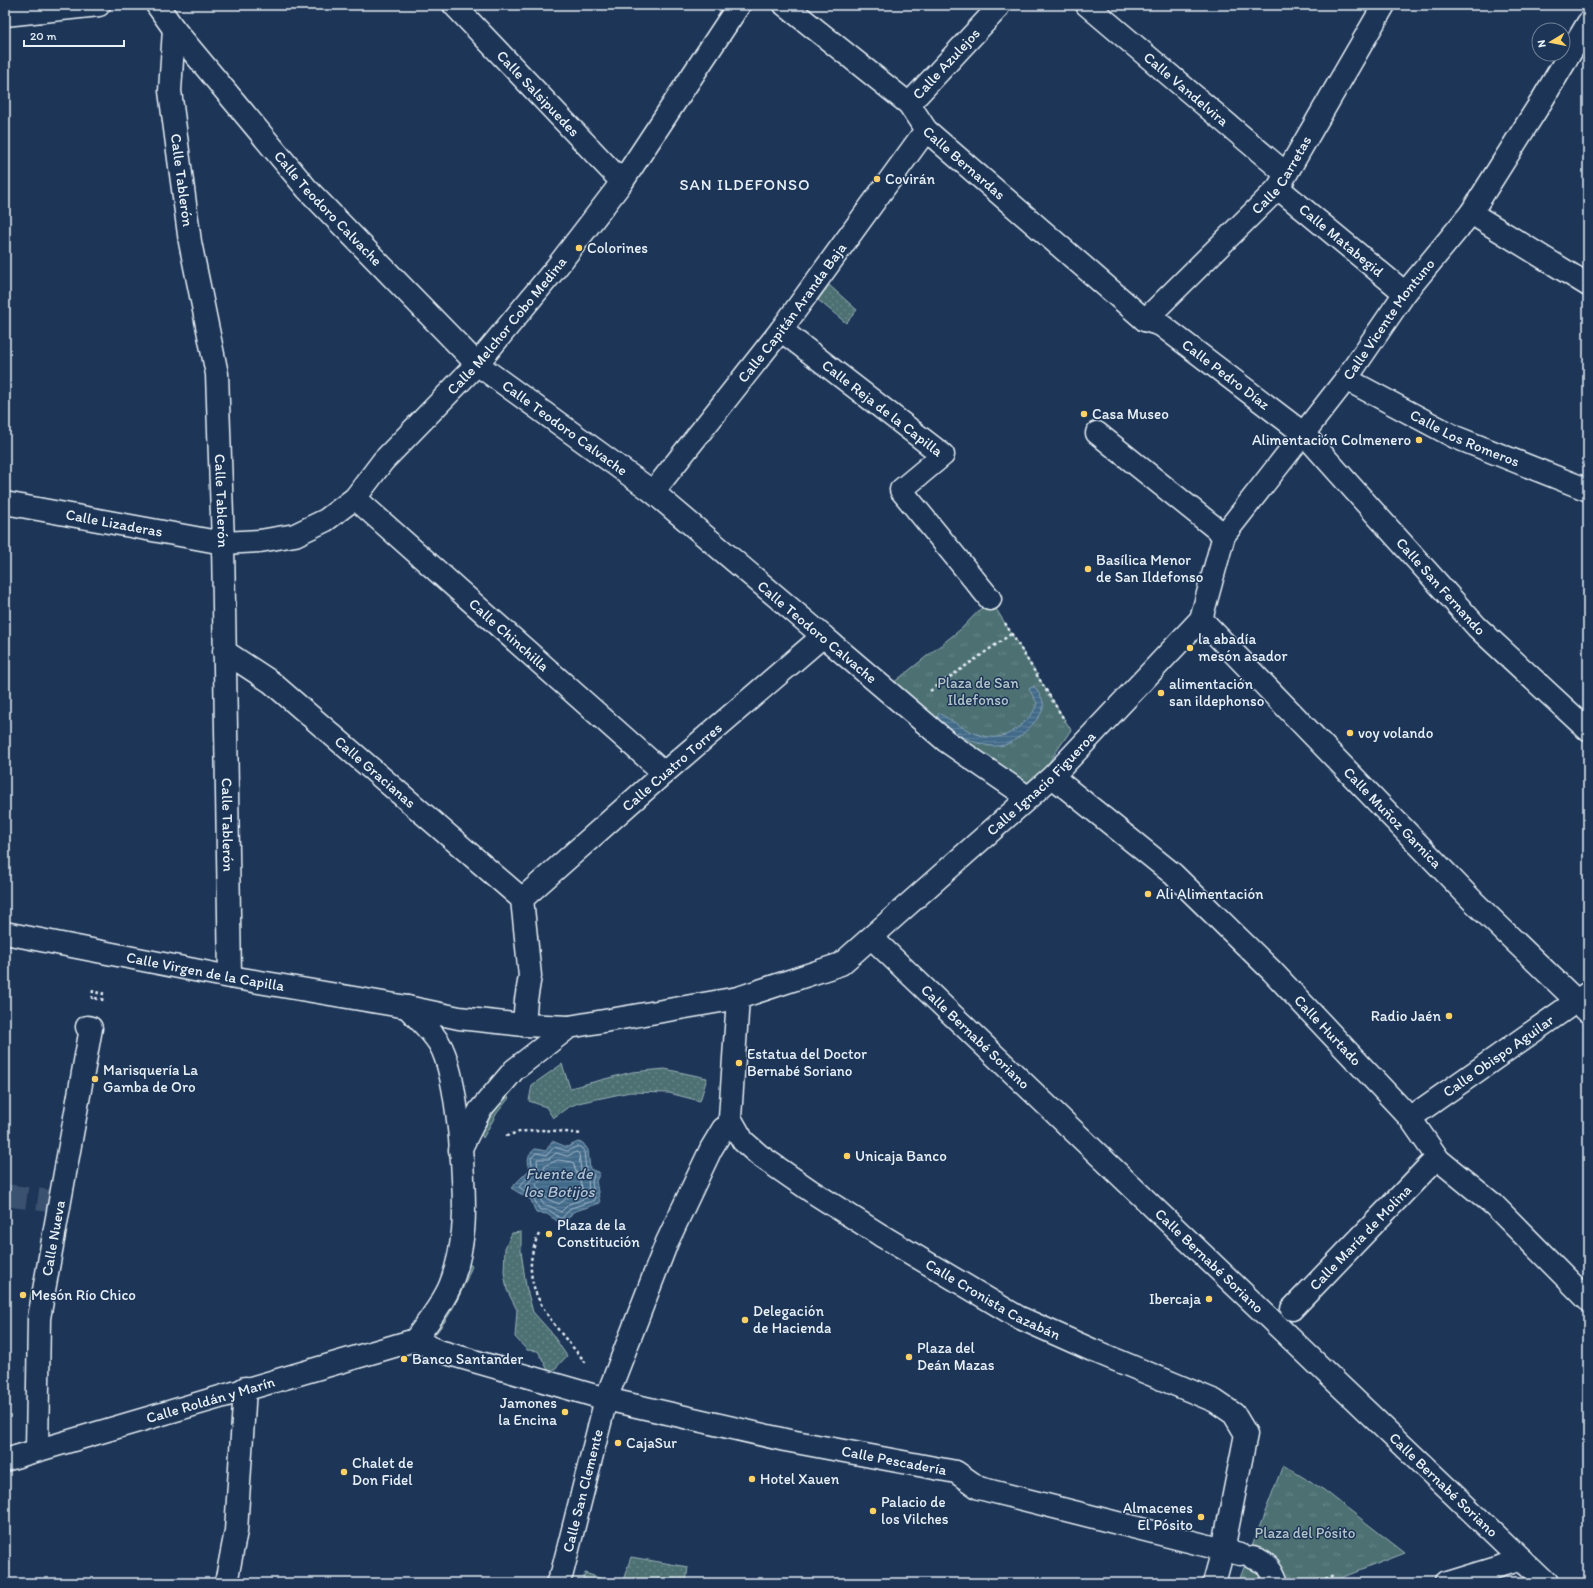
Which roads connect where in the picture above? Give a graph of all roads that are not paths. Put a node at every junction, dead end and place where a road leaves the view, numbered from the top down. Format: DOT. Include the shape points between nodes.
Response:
graph roads {
  1 [pos="99,5"];
  2 [pos="157,5"];
  3 [pos="454,5"];
  4 [pos="739,5"];
  5 [pos="785,5"];
  6 [pos="999,5"];
  7 [pos="1087,5"];
  8 [pos="1384,5"];
  9 [pos="5,15"];
  10 [pos="1588,22"];
  11 [pos="174,29"];
  12 [pos="909,104"];
  13 [pos="926,130"];
  14 [pos="1281,181"];
  15 [pos="622,182"];
  16 [pos="1471,213"];
  17 [pos="1588,286"];
  18 [pos="1405,293"];
  19 [pos="1145,320"];
  20 [pos="781,330"];
  21 [pos="477,364"];
  22 [pos="1346,379"];
  23 [pos="1097,433"];
  24 [pos="1304,434"];
  25 [pos="1588,490"];
  26 [pos="653,492"];
  27 [pos="354,498"];
  28 [pos="5,503"];
  29 [pos="1224,534"];
  30 [pos="223,543"];
  31 [pos="990,600"];
  32 [pos="1201,619"];
  33 [pos="823,636"];
  34 [pos="224,651"];
  35 [pos="1588,730"];
  36 [pos="664,773"];
  37 [pos="1053,776"];
  38 [pos="1026,796"];
  39 [pos="522,900"];
  40 [pos="5,933"];
  41 [pos="872,938"];
  42 [pos="230,977"];
  43 [pos="738,998"];
  44 [pos="1584,1002"];
  45 [pos="407,1007"];
  46 [pos="524,1025"];
  47 [pos="569,1027"];
  48 [pos="91,1028"];
  49 [pos="1410,1118"];
  50 [pos="723,1129"];
  51 [pos="460,1150"];
  52 [pos="1429,1166"];
  53 [pos="1588,1300"];
  54 [pos="1292,1309"];
  55 [pos="415,1340"];
  56 [pos="245,1388"];
  57 [pos="606,1398"];
  58 [pos="37,1450"];
  59 [pos="5,1460"];
  60 [pos="1239,1554"];
  61 [pos="1522,1560"];
  62 [pos="226,1583"];
  63 [pos="557,1583"];
  64 [pos="1214,1583"];
  65 [pos="1277,1583"];
  66 [pos="1447,1583"];
  67 [pos="1546,1583"];
  1 -- 9 [label="street"];
  2 -- 11 [label="street, Calle Teodoro Calvache"];
  3 -- 15 [label="street, Calle Salsipuedes"];
  4 -- 15 [label="street, Calle Melchor Cobo Medina"];
  5 -- 12 [label="street, Calle Bernardas"];
  6 -- 12 [label="street, Calle Azulejos"];
  7 -- 14 [label="street, Calle Vandelvira"];
  8 -- 14 [label="street, Calle Carretas"];
  10 -- 16 [label="street, Calle Vicente Montuno"];
  11 -- 21 [label="street, Calle Teodoro Calvache" via="307,189"];
  11 -- 30 [label="street, Calle Tablerón" via="170,91 190,242 217,374"];
  12 -- 13 [label="street, Calle Bernardas"];
  13 -- 19 [label="street, Calle Bernardas"];
  13 -- 20 [label="street, Calle Capitán Aranda Baja"];
  14 -- 18 [label="street, Calle Matabegid"];
  14 -- 19 [label="street, Calle Carretas"];
  15 -- 21 [label="street, Calle Melchor Cobo Medina"];
  16 -- 17 [label="street"];
  16 -- 18 [label="street, Calle Vicente Montuno"];
  18 -- 22 [label="street, Calle Vicente Montuno"];
  19 -- 24 [label="street, Calle Pedro Díaz" via="1161,324"];
  20 -- 26 [label="street, Calle Capitán Aranda Baja"];
  20 -- 31 [label="street, Calle Reja de la Capilla" via="943,455 901,490"];
  21 -- 26 [label="street, Calle Teodoro Calvache"];
  21 -- 27 [label="street, Calle Melchor Cobo Medina" via="384,461"];
  22 -- 24 [label="street, Calle Vicente Montuno"];
  22 -- 25 [label="street, Calle Los Romeros" via="1455,437"];
  23 -- 29 [label="street"];
  24 -- 29 [label="street, Calle Vicente Montuno"];
  24 -- 35 [label="street, Calle San Fernando" via="1477,627"];
  26 -- 33 [label="street, Calle Teodoro Calvache"];
  27 -- 30 [label="street, Calle Melchor Cobo Medina" via="326,520 295,535 260,542"];
  27 -- 36 [label="street, Calle Chinchilla"];
  28 -- 30 [label="street, Calle Lizaderas"];
  29 -- 32 [label="street, Calle Vicente Montuno"];
  30 -- 34 [label="street, Calle Tablerón"];
  32 -- 37 [label="street, Calle Ignacio Figueroa"];
  32 -- 44 [label="street, Calle Muñoz Garnica" via="1474,902"];
  33 -- 36 [label="street, Calle Cuatro Torres"];
  33 -- 38 [label="street, Calle Teodoro Calvache" via="946,741"];
  34 -- 39 [label="street, Calle Gracianas" via="271,682"];
  34 -- 42 [label="street, Calle Tablerón"];
  36 -- 39 [label="street, Calle Cuatro Torres"];
  37 -- 41 [label="street, Calle Ignacio Figueroa"];
  37 -- 49 [label="street, Calle Hurtado" via="1173,874 1272,970"];
  39 -- 46 [label="street" via="530,976"];
  40 -- 42 [label="street, Calle Virgen de la Capilla"];
  41 -- 43 [label="street, Calle Ignacio Figueroa" via="841,964"];
  41 -- 61 [label="street, Calle Bernabé Soriano"];
  42 -- 45 [label="street, Calle Virgen de la Capilla"];
  43 -- 47 [label="street, Calle Ignacio Figueroa"];
  43 -- 60 [label="street, Calle Cronista Cazabán" via="730,1118 743,1141 759,1155 882,1236 1018,1317 1215,1401 1234,1414 1246,1434"];
  44 -- 49 [label="street, Calle Obispo Aguilar"];
  45 -- 46 [label="street" via="459,1018"];
  45 -- 51 [label="street" via="439,1043 450,1071 457,1108"];
  46 -- 47 [label="street"];
  47 -- 51 [label="street" via="514,1070 480,1110"];
  48 -- 58 [label="street, Calle Nueva" via="56,1202 39,1318"];
  49 -- 53 [label="street, Calle Hurtado" via="1439,1160 1494,1205"];
  50 -- 57 [label="street, Calle San Clemente" via="667,1242"];
  51 -- 55 [label="street" via="464,1194 463,1230 457,1262 449,1287"];
  52 -- 54 [label="street, Calle María de Molina"];
  55 -- 56 [label="street, Calle Roldán y Marín"];
  55 -- 57 [label="street" via="439,1351"];
  56 -- 58 [label="street, Calle Roldán y Marín"];
  56 -- 62 [label="street" via="236,1531"];
  57 -- 60 [label="street, Calle Pescadería" via="785,1440 956,1472 979,1488"];
  57 -- 63 [label="street, Calle San Clemente" via="562,1573"];
  58 -- 59 [label="street, Calle Roldán y Marín"];
  60 -- 64 [label="street, Calle Cronista Cazabán"];
  60 -- 65 [label="street" via="1265,1561"];
  61 -- 66 [label="street"];
  61 -- 67 [label="street, Calle Bernabé Soriano"];
}
